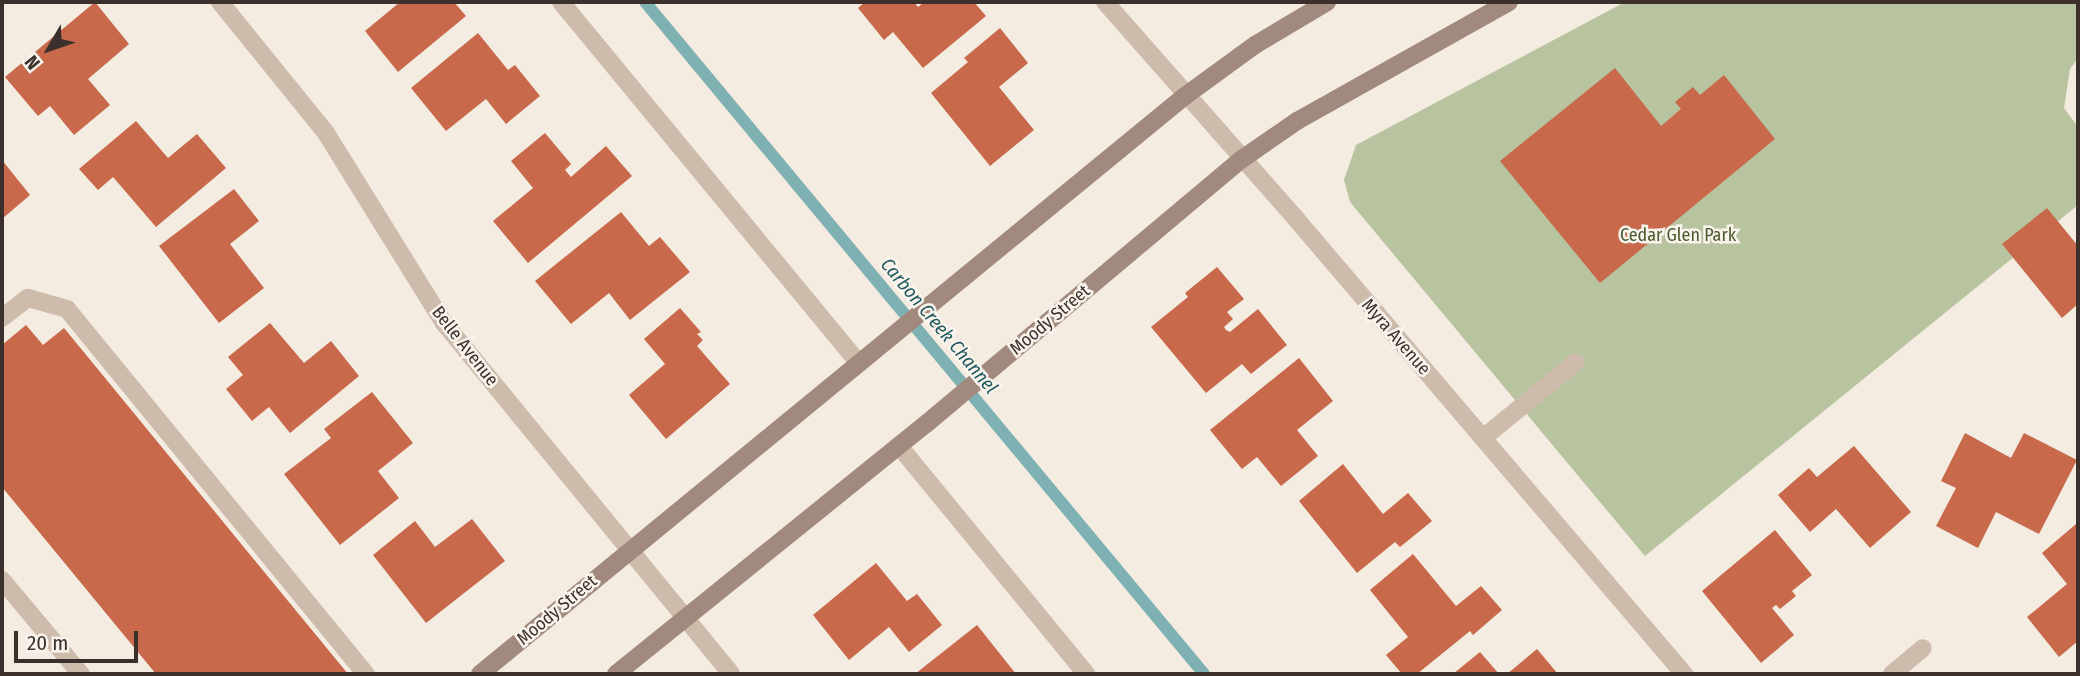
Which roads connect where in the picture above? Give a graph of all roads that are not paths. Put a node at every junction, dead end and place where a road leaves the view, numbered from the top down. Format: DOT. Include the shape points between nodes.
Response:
graph roads {
  1 [pos="220,2"];
  2 [pos="561,2"];
  3 [pos="1105,2"];
  4 [pos="1327,2"];
  5 [pos="1510,2"];
  6 [pos="1185,96"];
  7 [pos="1242,159"];
  8 [pos="2,318"];
  9 [pos="864,357"];
  10 [pos="1576,362"];
  11 [pos="1483,438"];
  12 [pos="898,446"];
  13 [pos="630,550"];
  14 [pos="2,580"];
  15 [pos="685,618"];
  16 [pos="1923,648"];
  17 [pos="1084,670"];
  18 [pos="80,674"];
  19 [pos="366,674"];
  20 [pos="480,674"];
  21 [pos="616,674"];
  22 [pos="732,674"];
  23 [pos="1684,674"];
  24 [pos="1892,674"];
  1 -- 13 [label="street, Belle Avenue" via="326,133 444,323"];
  2 -- 9 [label="street"];
  3 -- 6 [label="street, Myra Avenue"];
  4 -- 6 [label="main road, Moody Street" via="1255,45"];
  5 -- 7 [label="main road, Moody Street" via="1297,121"];
  6 -- 7 [label="street, Myra Avenue"];
  6 -- 9 [label="main road, Moody Street"];
  7 -- 11 [label="street, Myra Avenue"];
  7 -- 12 [label="main road, Moody Street"];
  8 -- 19 [label="street" via="28,298 67,309"];
  9 -- 13 [label="main road, Moody Street"];
  10 -- 11 [label="street"];
  11 -- 23 [label="street, Myra Avenue"];
  12 -- 15 [label="main road, Moody Street"];
  12 -- 17 [label="street"];
  13 -- 15 [label="street, Belle Avenue"];
  13 -- 20 [label="main road, Moody Street"];
  14 -- 18 [label="street"];
  15 -- 21 [label="main road, Moody Street"];
  15 -- 22 [label="street, Belle Avenue"];
  16 -- 24 [label="street"];
}
